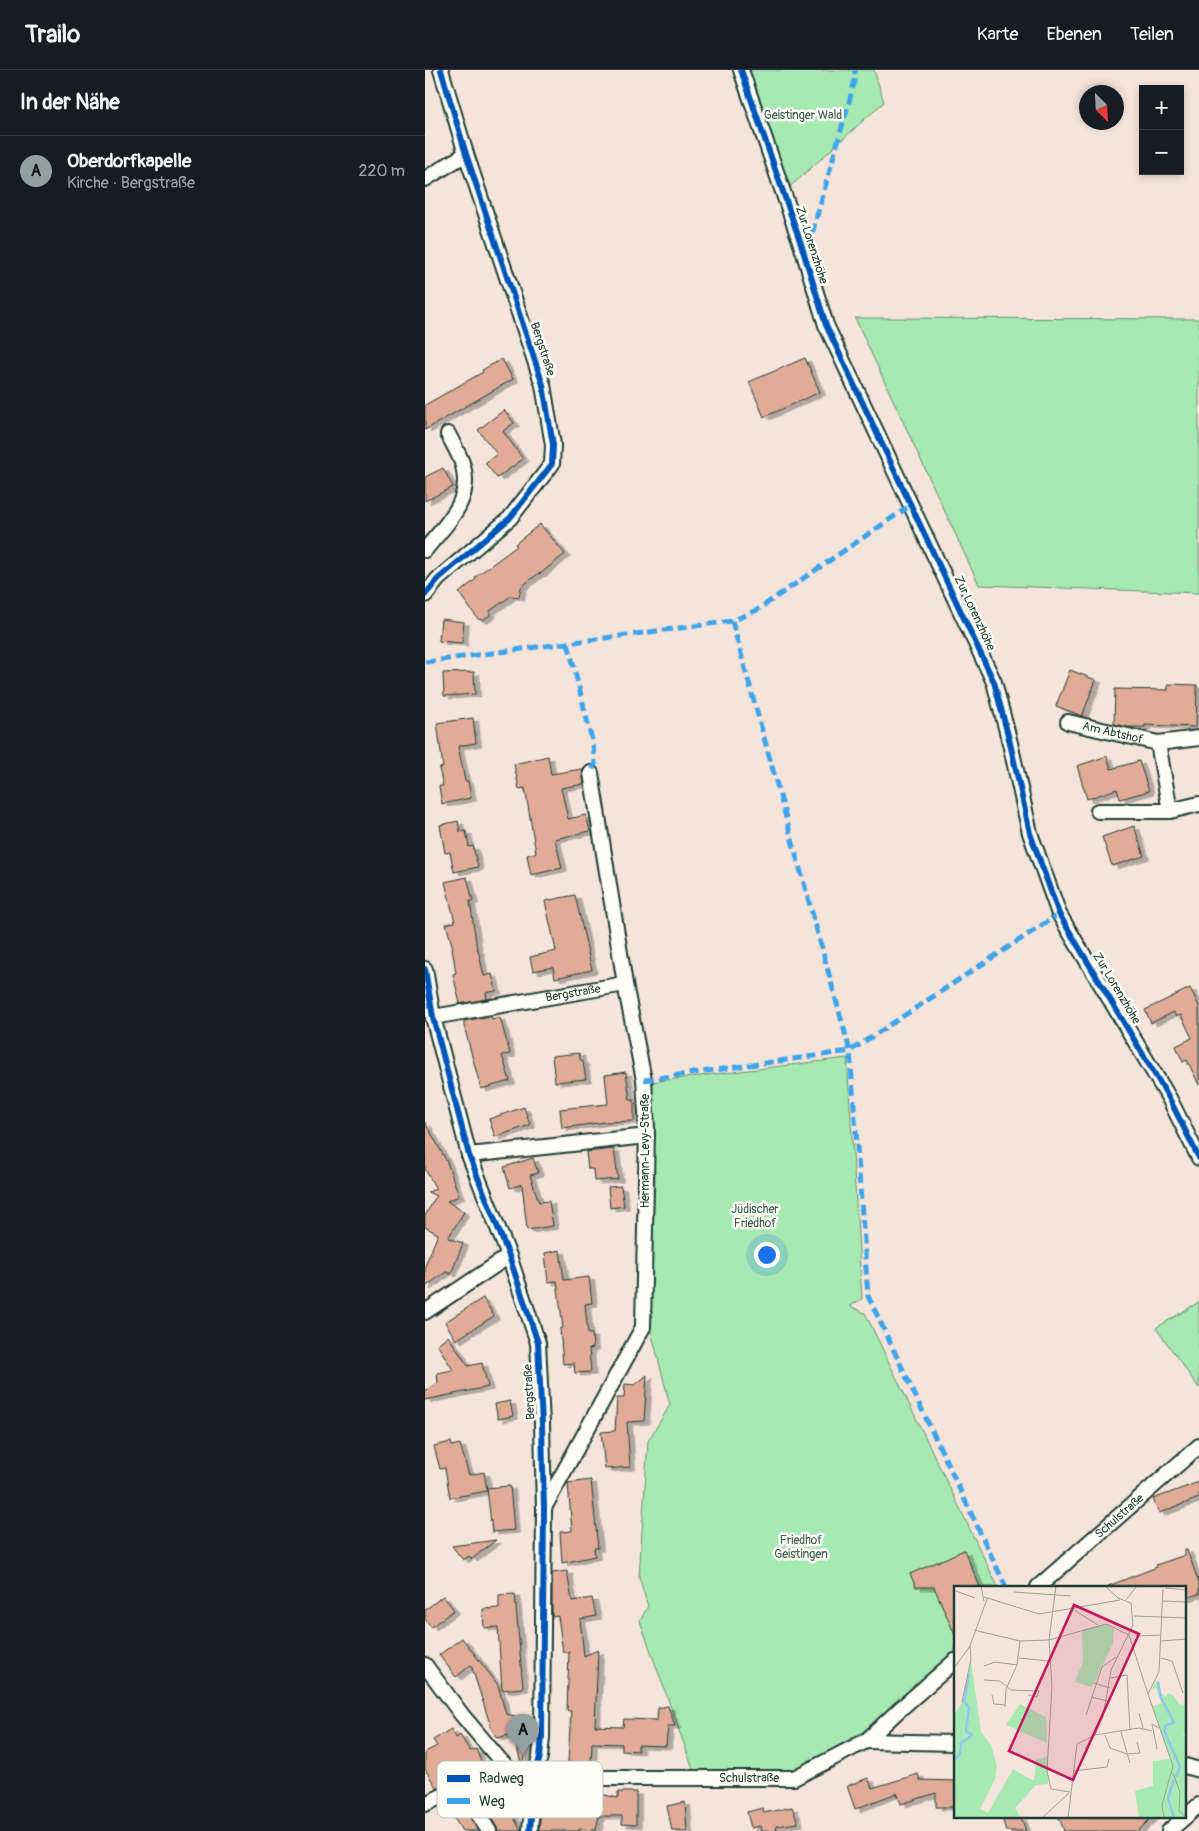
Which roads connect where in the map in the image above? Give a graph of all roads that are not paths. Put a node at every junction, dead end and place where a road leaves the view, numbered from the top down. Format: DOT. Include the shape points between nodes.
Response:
graph roads {
  1 [pos="441,70"];
  2 [pos="741,70"];
  3 [pos="466,154"];
  4 [pos="425,179"];
  5 [pos="448,434"];
  6 [pos="425,550"];
  7 [pos="425,595"];
  8 [pos="1068,722"];
  9 [pos="1199,738"];
  10 [pos="1158,743"];
  11 [pos="591,773"];
  12 [pos="1199,804"];
  13 [pos="1098,811"];
  14 [pos="1170,811"];
  15 [pos="425,969"];
  16 [pos="625,984"];
  17 [pos="433,1017"];
  18 [pos="647,1136"];
  19 [pos="469,1156"];
  20 [pos="1199,1158"];
  21 [pos="509,1256"];
  22 [pos="425,1312"];
  23 [pos="1199,1446"];
  24 [pos="544,1509"];
  25 [pos="1039,1586"];
  26 [pos="954,1662"];
  27 [pos="425,1665"];
  28 [pos="866,1741"];
  29 [pos="954,1743"];
  30 [pos="501,1761"];
  31 [pos="539,1761"];
  32 [pos="603,1778"];
  33 [pos="437,1798"];
  34 [pos="425,1804"];
  35 [pos="1199,1805"];
  36 [pos="1187,1815"];
  37 [pos="481,1818"];
  38 [pos="531,1818"];
  39 [pos="1184,1818"];
  40 [pos="489,1831"];
  41 [pos="530,1831"];
  42 [pos="1169,1831"];
  1 -- 3 [label="street, Bergstraße"];
  2 -- 20 [label="street, Zur Lorenzhöhe" via="826,325 994,682 1030,833 1059,914 1169,1098"];
  3 -- 4 [label="street"];
  3 -- 7 [label="street, Bergstraße" via="543,385 553,445 552,464 510,518 438,579"];
  5 -- 6 [label="street" via="463,463 467,480 463,499"];
  8 -- 10 [label="street, Am Abtshof"];
  9 -- 10 [label="street, Am Abtshof"];
  10 -- 14 [label="street, Am Abtshof"];
  11 -- 16 [label="street, Hermann-Levy-Straße"];
  12 -- 14 [label="street"];
  13 -- 14 [label="street"];
  15 -- 17 [label="street, Bergstraße"];
  16 -- 17 [label="street, Bergstraße"];
  16 -- 18 [label="street, Hermann-Levy-Straße" via="644,1080"];
  17 -- 19 [label="street, Bergstraße"];
  18 -- 19 [label="street"];
  18 -- 24 [label="street, Hermann-Levy-Straße" via="643,1327"];
  19 -- 21 [label="street, Bergstraße"];
  21 -- 22 [label="street"];
  21 -- 24 [label="street, Bergstraße" via="538,1343"];
  23 -- 25 [label="street, Schulstraße"];
  24 -- 31 [label="street, Bergstraße" via="542,1737"];
  26 -- 28 [label="street, Schulstraße"];
  27 -- 30 [label="street, Schulstraße"];
  28 -- 29 [label="street"];
  28 -- 32 [label="street, Schulstraße" via="794,1778"];
  33 -- 34 [label="street"];
  35 -- 36 [label="street"];
  37 -- 40 [label="street"];
  38 -- 41 [label="street, Bergstraße"];
  39 -- 42 [label="street"];
}
